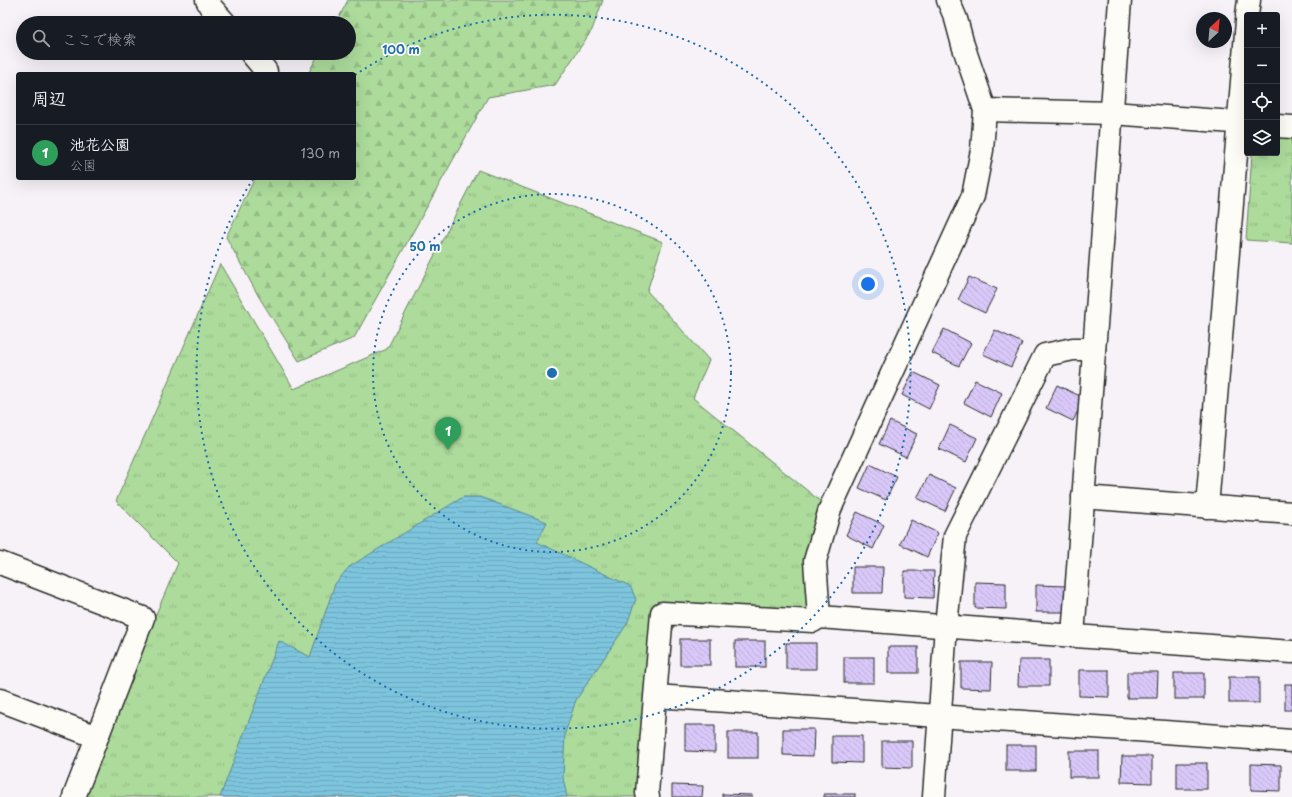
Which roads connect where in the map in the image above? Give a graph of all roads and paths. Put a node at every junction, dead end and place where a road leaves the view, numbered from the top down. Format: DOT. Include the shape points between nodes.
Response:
graph roads {
  1 [pos="207,0"];
  2 [pos="948,0"];
  3 [pos="1120,0"];
  4 [pos="1249,0"];
  5 [pos="1248,12"];
  6 [pos="219,16"];
  7 [pos="1246,48"];
  8 [pos="257,60"];
  9 [pos="266,71"];
  10 [pos="986,110"];
  11 [pos="1112,113"];
  12 [pos="1243,123"];
  13 [pos="1280,126"];
  14 [pos="1292,127"];
  15 [pos="1094,349"];
  16 [pos="1083,497"];
  17 [pos="1207,507"];
  18 [pos="1292,513"];
  19 [pos="0,564"];
  20 [pos="819,617"];
  21 [pos="946,626"];
  22 [pos="1073,636"];
  23 [pos="1292,652"];
  24 [pos="656,696"];
  25 [pos="0,700"];
  26 [pos="940,716"];
  27 [pos="97,737"];
  28 [pos="1292,741"];
  29 [pos="74,797"];
  30 [pos="648,797"];
  31 [pos="934,797"];
  1 -- 6 [label="street"];
  2 -- 10 [label="street"];
  3 -- 11 [label="street"];
  4 -- 5 [label="street"];
  7 -- 12 [label="street"];
  8 -- 9 [label="street"];
  10 -- 11 [label="street"];
  10 -- 20 [label="street" via="982,150 973,196 830,509 815,561"];
  11 -- 12 [label="street"];
  11 -- 15 [label="street"];
  12 -- 17 [label="street"];
  13 -- 14 [label="street"];
  15 -- 16 [label="street"];
  15 -- 21 [label="street" via="1073,349 1045,355 955,536"];
  16 -- 17 [label="street"];
  16 -- 22 [label="street"];
  17 -- 18 [label="street"];
  19 -- 27 [label="street" via="144,618"];
  20 -- 21 [label="street"];
  20 -- 24 [label="street" via="813,621 662,613"];
  21 -- 22 [label="street"];
  21 -- 26 [label="street"];
  22 -- 23 [label="street"];
  24 -- 26 [label="street"];
  24 -- 30 [label="street"];
  25 -- 27 [label="street"];
  26 -- 28 [label="street"];
  26 -- 31 [label="street"];
  27 -- 29 [label="street"];
}
